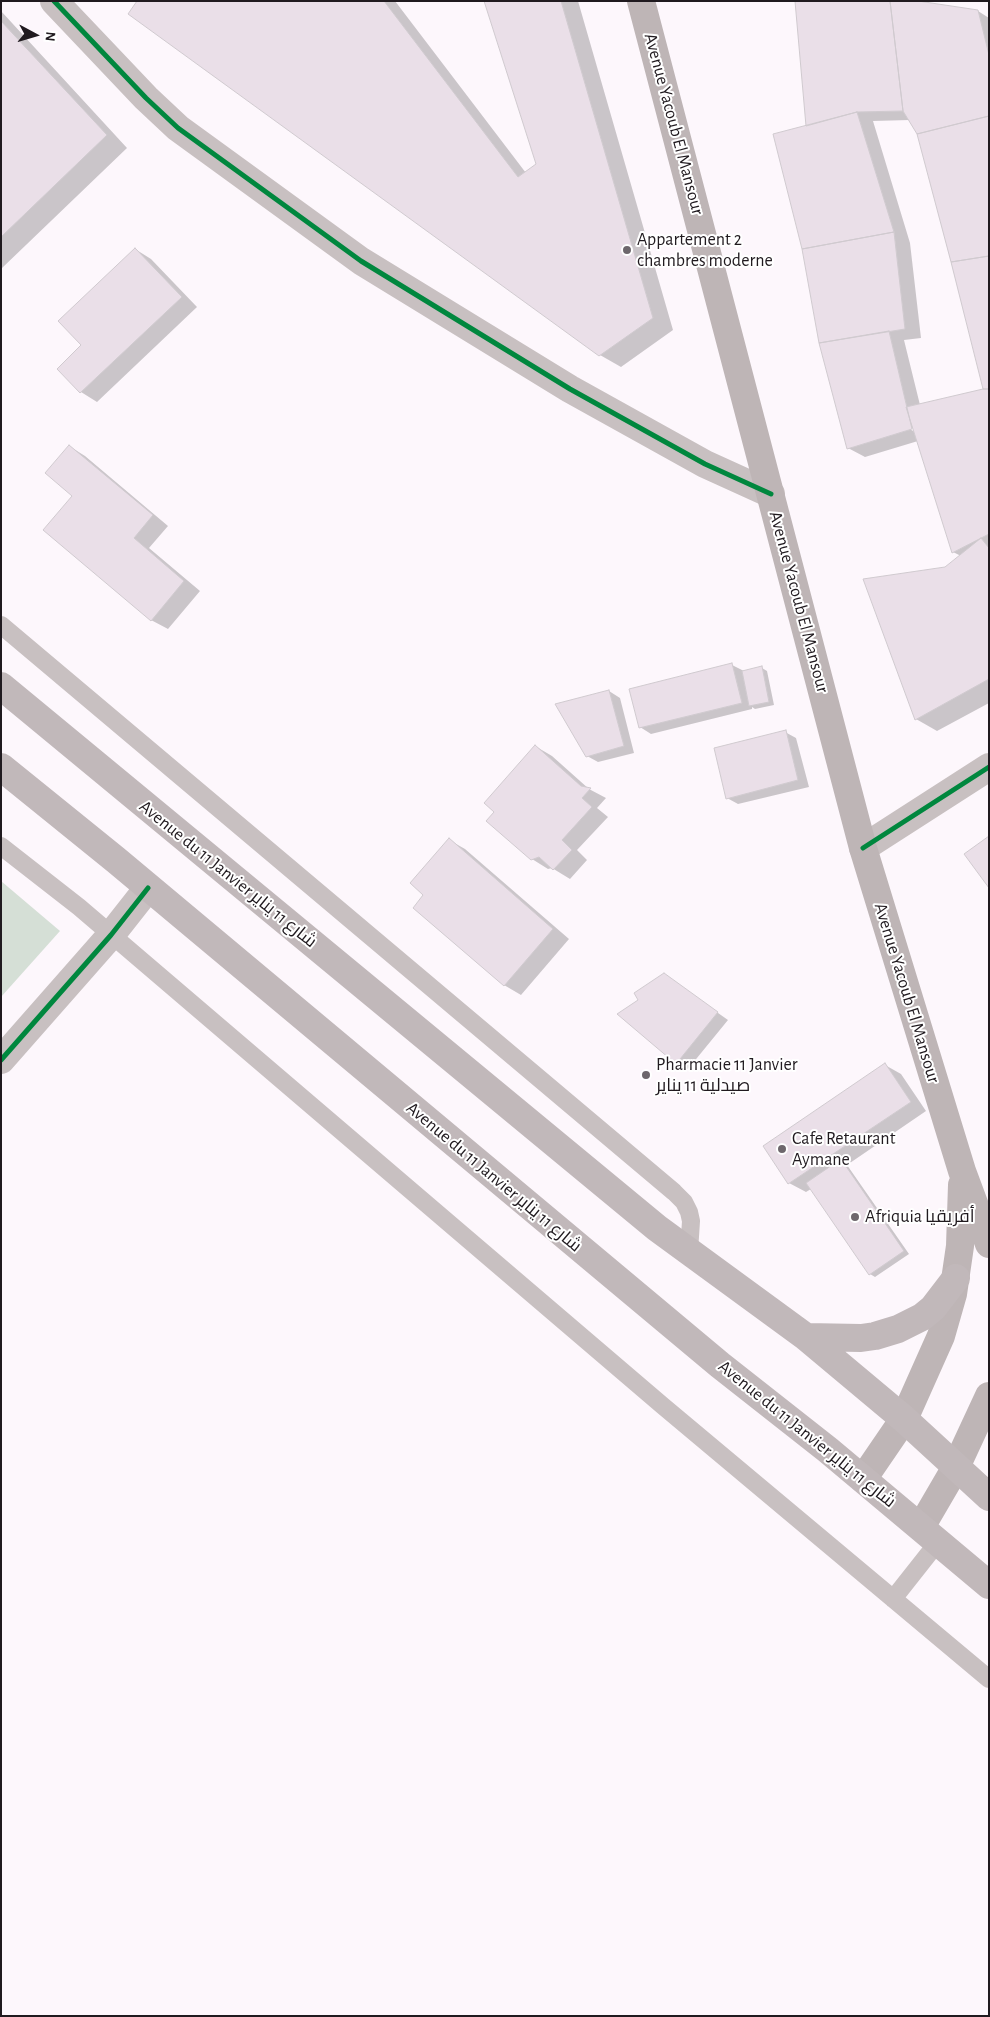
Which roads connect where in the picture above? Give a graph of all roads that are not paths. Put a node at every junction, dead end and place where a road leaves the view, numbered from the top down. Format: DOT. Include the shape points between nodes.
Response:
graph roads {
  1 [pos="54,1"];
  2 [pos="643,2"];
  3 [pos="771,494"];
  4 [pos="1,625"];
  5 [pos="1,686"];
  6 [pos="1,767"];
  7 [pos="989,767"];
  8 [pos="1,846"];
  9 [pos="863,848"];
  10 [pos="148,888"];
  11 [pos="111,935"];
  12 [pos="1,1060"];
  13 [pos="962,1171"];
  14 [pos="989,1244"];
  15 [pos="689,1252"];
  16 [pos="956,1278"];
  17 [pos="806,1337"];
  18 [pos="989,1396"];
  19 [pos="904,1419"];
  20 [pos="956,1467"];
  21 [pos="864,1479"];
  22 [pos="989,1497"];
  23 [pos="929,1534"];
  24 [pos="989,1585"];
  25 [pos="893,1599"];
  26 [pos="989,1679"];
  1 -- 3 [label="street" via="178,128 361,261 570,389 705,464"];
  2 -- 3 [label="main road, Avenue Yacoub El Mansour"];
  3 -- 9 [label="main road, Avenue Yacoub El Mansour"];
  4 -- 15 [label="lane" via="674,1192 689,1212"];
  5 -- 15 [label="main road, Avenue du 11 Janvier شارع 11 يناير"];
  6 -- 10 [label="main road, Avenue du 11 Janvier شارع 11 يناير"];
  7 -- 9 [label="street"];
  8 -- 11 [label="lane"];
  9 -- 13 [label="main road, Avenue Yacoub El Mansour"];
  10 -- 11 [label="street"];
  10 -- 21 [label="main road, Avenue du 11 Janvier شارع 11 يناير" via="720,1365"];
  11 -- 12 [label="street"];
  11 -- 25 [label="lane"];
  13 -- 14 [label="main road, Avenue Yacoub El Mansour"];
  13 -- 16 [label="main road, Avenue Yacoub El Mansour"];
  15 -- 17 [label="main road, Avenue du 11 Janvier شارع 11 يناير"];
  16 -- 17 [label="main road" via="922,1317 898,1329 861,1338"];
  16 -- 19 [label="main road, Avenue Yacoub El Mansour" via="941,1336"];
  17 -- 19 [label="main road, Avenue du 11 Janvier شارع 11 يناير"];
  18 -- 20 [label="main road"];
  19 -- 20 [label="main road, Avenue du 11 Janvier شارع 11 يناير"];
  19 -- 21 [label="main road, Avenue Yacoub El Mansour"];
  20 -- 22 [label="main road, Avenue du 11 Janvier شارع 11 يناير"];
  20 -- 23 [label="main road"];
  21 -- 23 [label="main road, Avenue du 11 Janvier شارع 11 يناير"];
  23 -- 24 [label="main road, Avenue du 11 Janvier شارع 11 يناير"];
  23 -- 25 [label="lane"];
  25 -- 26 [label="lane"];
}
